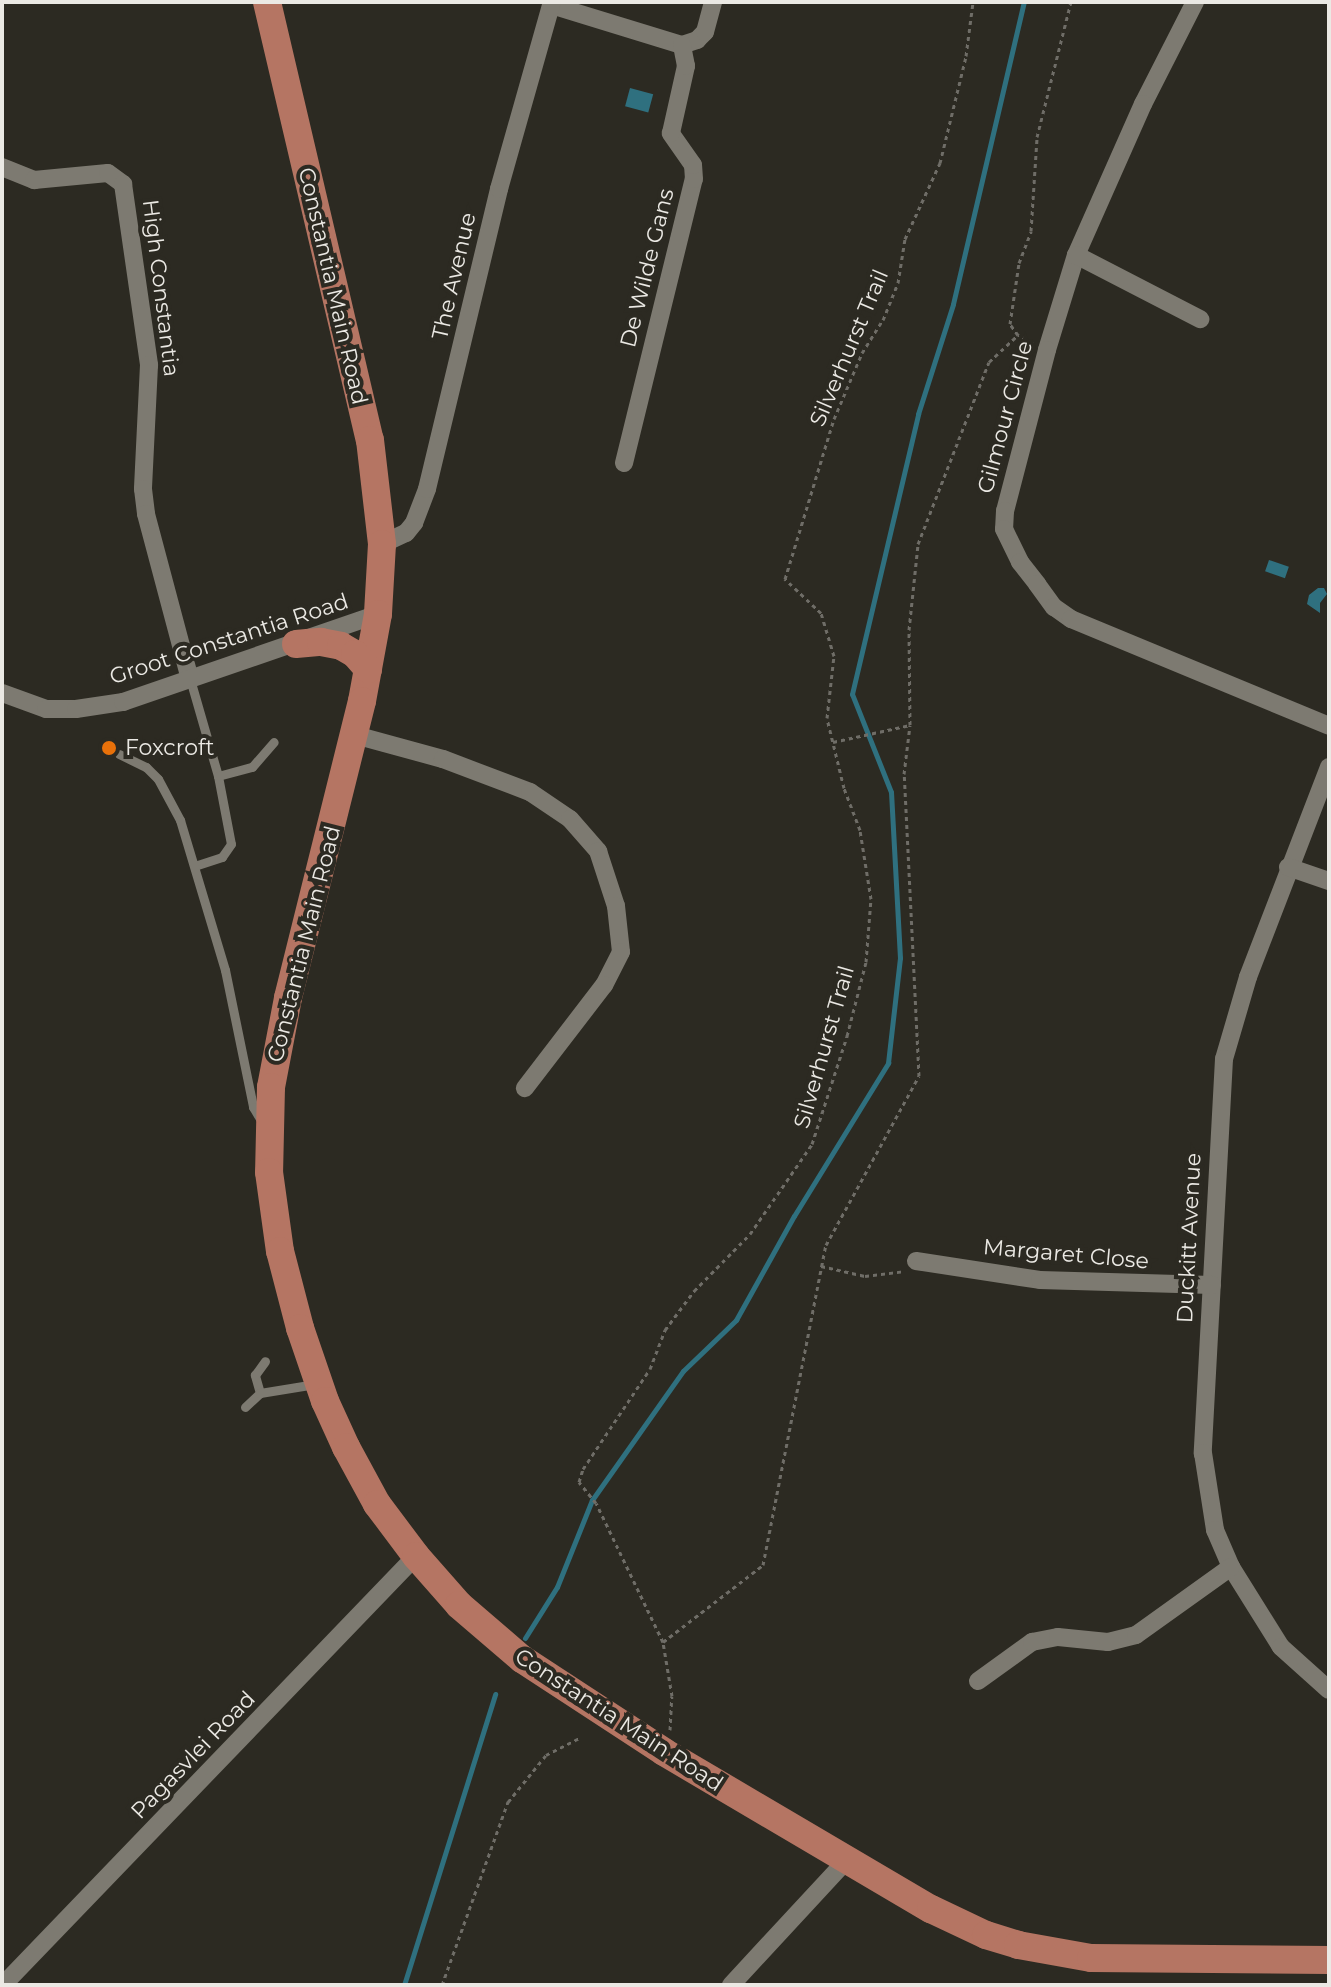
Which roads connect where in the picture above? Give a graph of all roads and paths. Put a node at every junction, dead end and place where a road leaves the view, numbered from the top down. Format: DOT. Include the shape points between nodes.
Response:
graph roads {
  1 [pos="267,2"];
  2 [pos="713,2"];
  3 [pos="973,2"];
  4 [pos="1071,2"];
  5 [pos="1195,2"];
  6 [pos="551,3"];
  7 [pos="682,45"];
  8 [pos="2,167"];
  9 [pos="1076,255"];
  10 [pos="1200,319"];
  11 [pos="1018,335"];
  12 [pos="1047,350"];
  13 [pos="624,463"];
  14 [pos="382,544"];
  15 [pos="378,614"];
  16 [pos="296,644"];
  17 [pos="368,669"];
  18 [pos="190,679"];
  19 [pos="2,693"];
  20 [pos="910,725"];
  21 [pos="1329,726"];
  22 [pos="355,735"];
  23 [pos="274,742"];
  24 [pos="833,742"];
  25 [pos="119,754"];
  26 [pos="1329,767"];
  27 [pos="218,776"];
  28 [pos="194,866"];
  29 [pos="1288,867"];
  30 [pos="1329,881"];
  31 [pos="525,1088"];
  32 [pos="270,1130"];
  33 [pos="916,1261"];
  34 [pos="821,1266"];
  35 [pos="1212,1285"];
  36 [pos="265,1361"];
  37 [pos="319,1384"];
  38 [pos="260,1393"];
  39 [pos="245,1407"];
  40 [pos="416,1556"];
  41 [pos="1231,1567"];
  42 [pos="663,1642"];
  43 [pos="978,1681"];
  44 [pos="1329,1690"];
  45 [pos="580,1738"];
  46 [pos="670,1740"];
  47 [pos="846,1861"];
  48 [pos="1329,1960"];
  49 [pos="3,1985"];
  50 [pos="442,1985"];
  51 [pos="731,1985"];
  1 -- 14 [label="main road, Constantia Main Road" via="370,440"];
  2 -- 7 [label="street" via="705,32"];
  3 -- 24 [label="path, Silverhurst Trail" via="940,163 905,239 888,308 834,419 785,579 821,613 834,656 827,718"];
  4 -- 11 [label="path" via="1037,137 1031,231 1019,263 1010,324"];
  5 -- 9 [label="street, Gilmour Circle" via="1136,118"];
  6 -- 7 [label="street"];
  6 -- 14 [label="street, The Avenue" via="499,189 427,489 406,533"];
  7 -- 13 [label="street, De Wilde Gans" via="686,66 671,133 693,165 694,179"];
  8 -- 18 [label="street, High Constantia" via="34,180 108,173 123,184 149,365 146,514"];
  9 -- 10 [label="street"];
  9 -- 12 [label="street, Gilmour Circle"];
  11 -- 12 [label="path"];
  11 -- 20 [label="path" via="989,362 918,544 909,630"];
  12 -- 21 [label="street, Gilmour Circle" via="1005,511 1004,529 1020,562 1054,607 1071,619"];
  14 -- 15 [label="main road, Constantia Main Road"];
  15 -- 16 [label="street, Groot Constantia Road"];
  15 -- 17 [label="main road, Constantia Main Road"];
  16 -- 17 [label="main road" via="341,646"];
  16 -- 18 [label="street, Groot Constantia Road"];
  17 -- 22 [label="main road, Constantia Main Road"];
  18 -- 19 [label="street, Groot Constantia Road" via="123,702 76,709 46,709"];
  18 -- 27 [label="lane"];
  20 -- 24 [label="path"];
  20 -- 34 [label="path" via="904,774 919,1076 826,1245"];
  22 -- 31 [label="street" via="454,762 530,792 570,819 598,851 616,906 621,952 604,985"];
  22 -- 32 [label="main road, Constantia Main Road" via="288,998 271,1087"];
  23 -- 27 [label="lane" via="252,767"];
  24 -- 42 [label="path, Silverhurst Trail" via="860,830 871,899 866,962 812,1144 750,1234 694,1291 665,1330 650,1369 579,1482 596,1503"];
  25 -- 28 [label="lane" via="158,779 180,820"];
  26 -- 29 [label="street, Duckitt Avenue"];
  27 -- 28 [label="lane" via="231,844 222,857"];
  28 -- 32 [label="lane" via="225,970 253,1107"];
  29 -- 30 [label="street"];
  29 -- 35 [label="street, Duckitt Avenue" via="1224,1059"];
  32 -- 37 [label="main road, Constantia Main Road" via="269,1172 280,1251"];
  33 -- 34 [label="path" via="905,1270 880,1276"];
  33 -- 35 [label="street, Margaret Close" via="1040,1280"];
  34 -- 42 [label="path" via="763,1565"];
  35 -- 41 [label="street, Duckitt Avenue" via="1203,1453 1215,1530"];
  36 -- 38 [label="lane" via="255,1375"];
  37 -- 38 [label="lane"];
  37 -- 40 [label="main road, Constantia Main Road" via="377,1504"];
  38 -- 39 [label="lane"];
  40 -- 47 [label="main road, Constantia Main Road" via="459,1605 522,1659"];
  40 -- 49 [label="street, Pagasvlei Road"];
  41 -- 43 [label="street" via="1136,1635 1108,1642 1058,1637 1032,1642"];
  41 -- 44 [label="street, Duckitt Avenue" via="1281,1647"];
  42 -- 46 [label="path" via="672,1696"];
  45 -- 50 [label="path" via="546,1755 508,1802"];
  47 -- 48 [label="main road, Constantia Main Road" via="986,1935 1053,1953 1117,1959"];
  47 -- 51 [label="street"];
}
